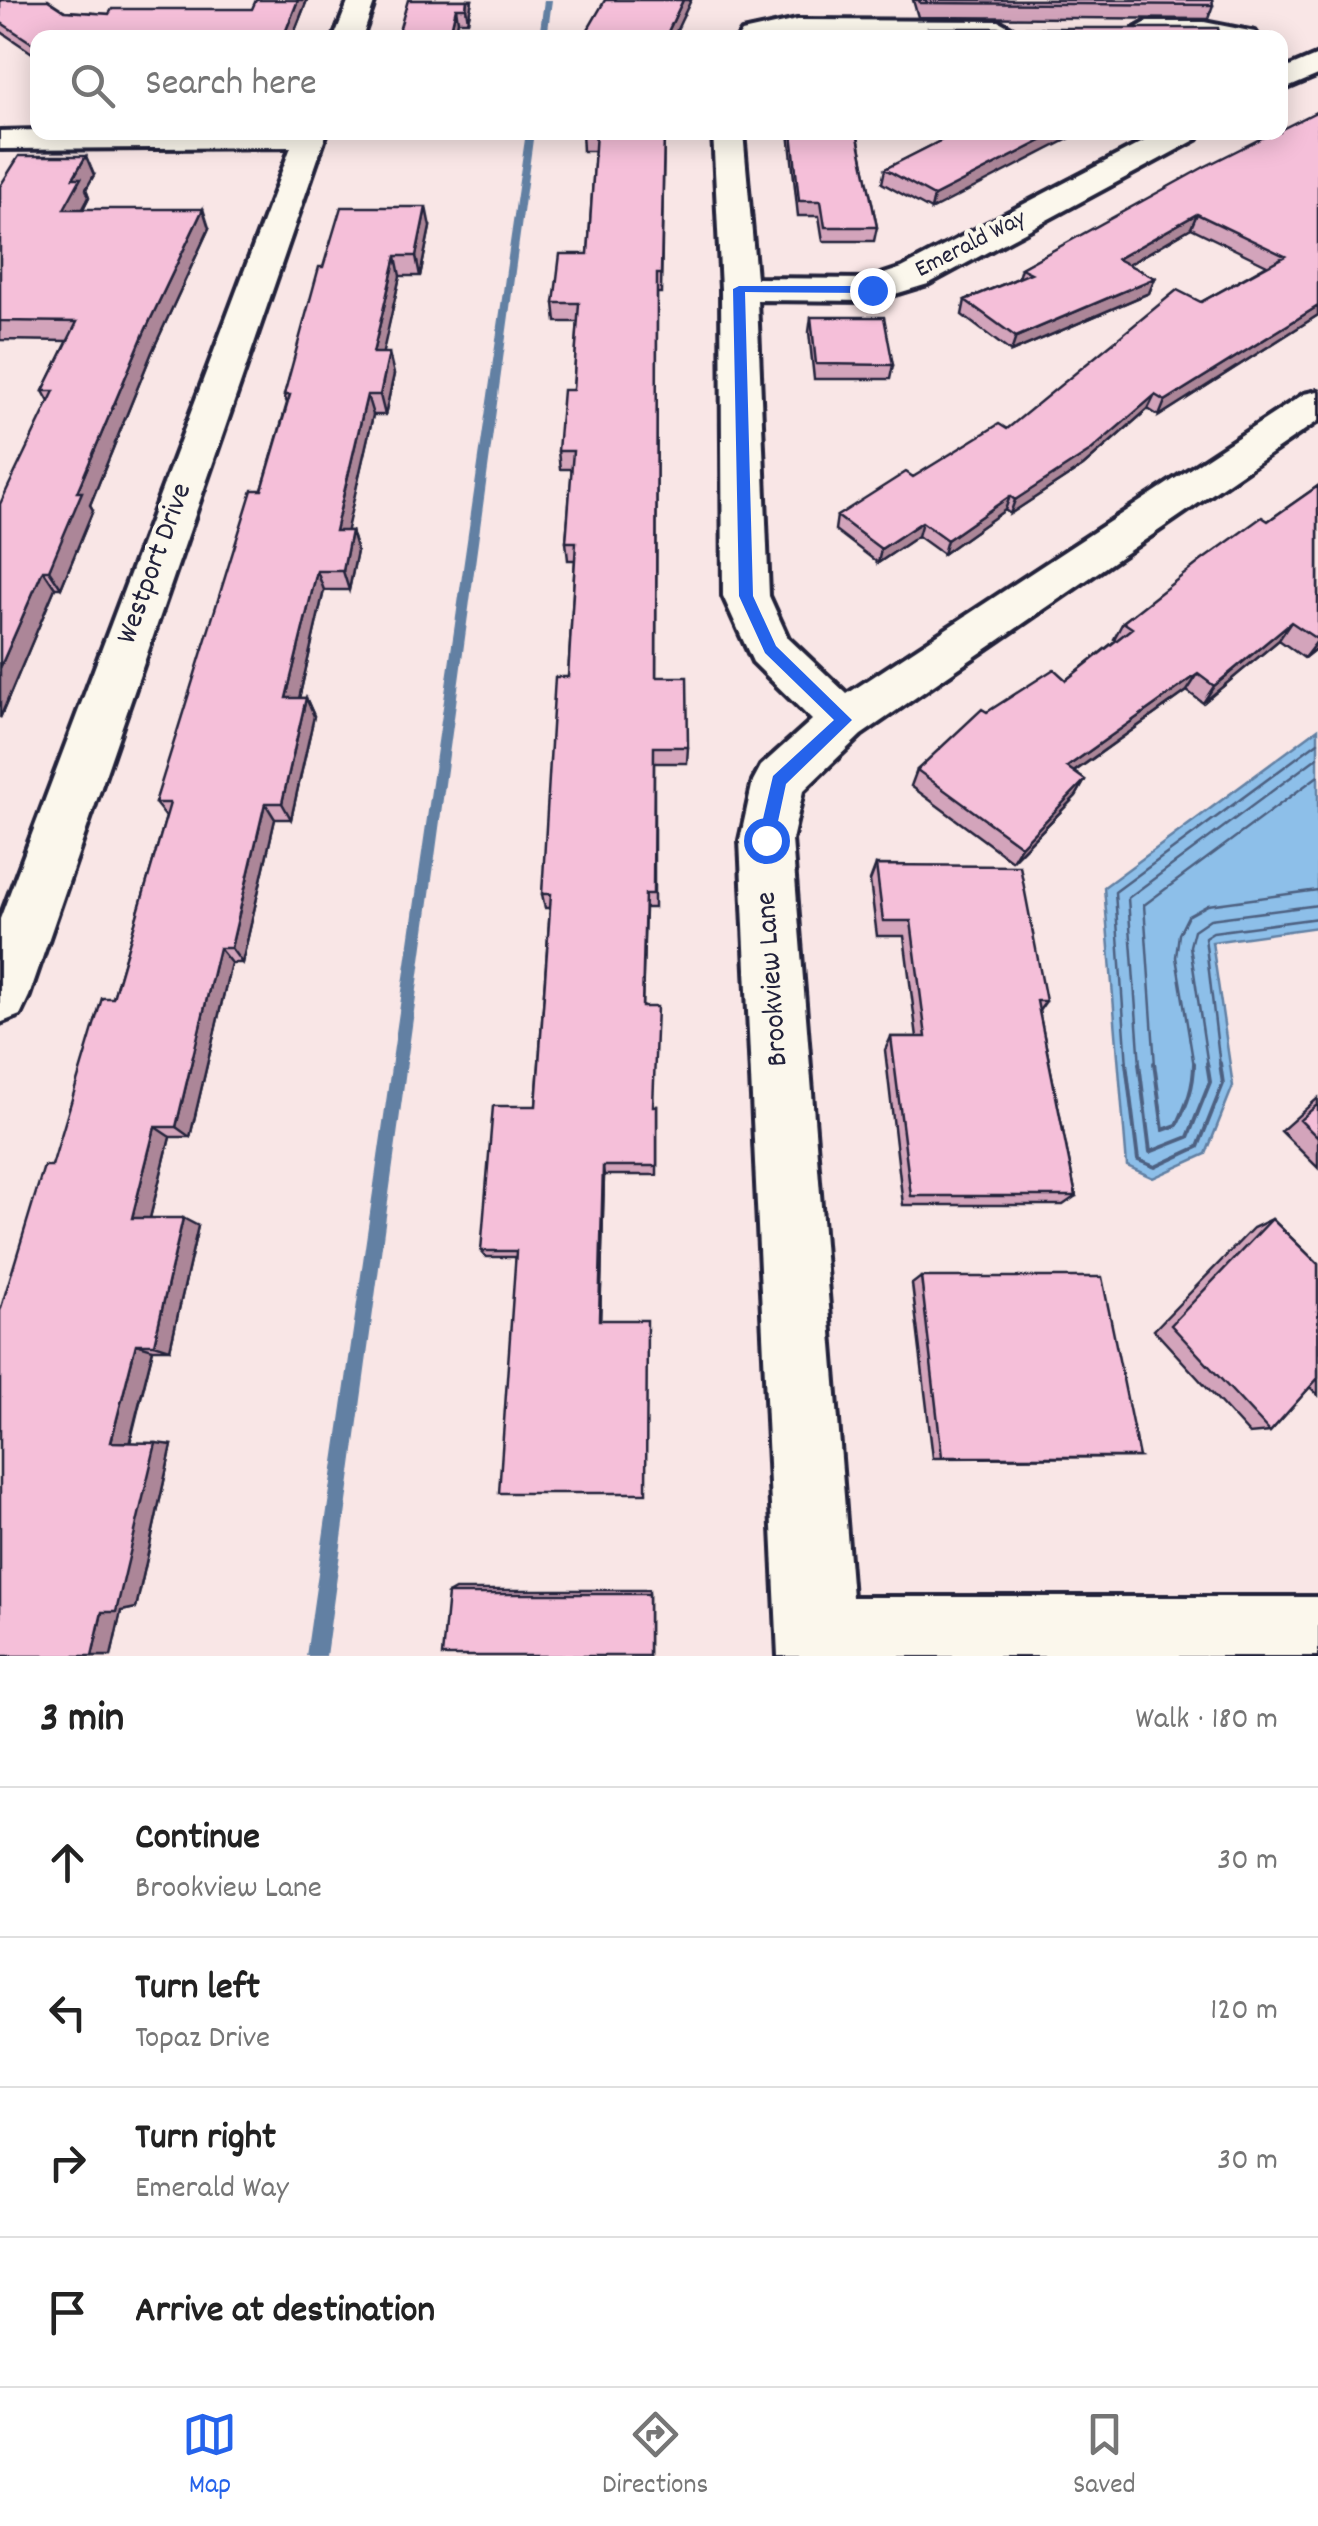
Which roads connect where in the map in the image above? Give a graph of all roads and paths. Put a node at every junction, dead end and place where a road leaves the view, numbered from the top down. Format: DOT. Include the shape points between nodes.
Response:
graph roads {
  1 [pos="362,0"];
  2 [pos="1030,29"];
  3 [pos="351,30"];
  4 [pos="788,30"];
  5 [pos="1126,30"];
  6 [pos="1204,30"];
  7 [pos="1288,58"];
  8 [pos="1313,66"];
  9 [pos="1288,78"];
  10 [pos="0,140"];
  11 [pos="30,140"];
  12 [pos="310,140"];
  13 [pos="729,140"];
  14 [pos="1171,140"];
  15 [pos="739,289"];
  16 [pos="1318,404"];
  17 [pos="844,720"];
  18 [pos="0,996"];
  19 [pos="1318,1636"];
  20 [pos="816,1646"];
  1 -- 3 [label="street"];
  2 -- 4 [label="street"];
  5 -- 6 [label="street"];
  7 -- 8 [label="street"];
  8 -- 9 [label="street"];
  10 -- 11 [label="street"];
  12 -- 18 [label="street, Westport Drive"];
  13 -- 15 [label="street"];
  14 -- 15 [label="street, Emerald Way" via="915,276 872,290"];
  15 -- 17 [label="street" via="746,596 770,649"];
  16 -- 17 [label="street, Brookview Lane"];
  17 -- 20 [label="street, Brookview Lane" via="778,781 766,840"];
  19 -- 20 [label="street"];
}
